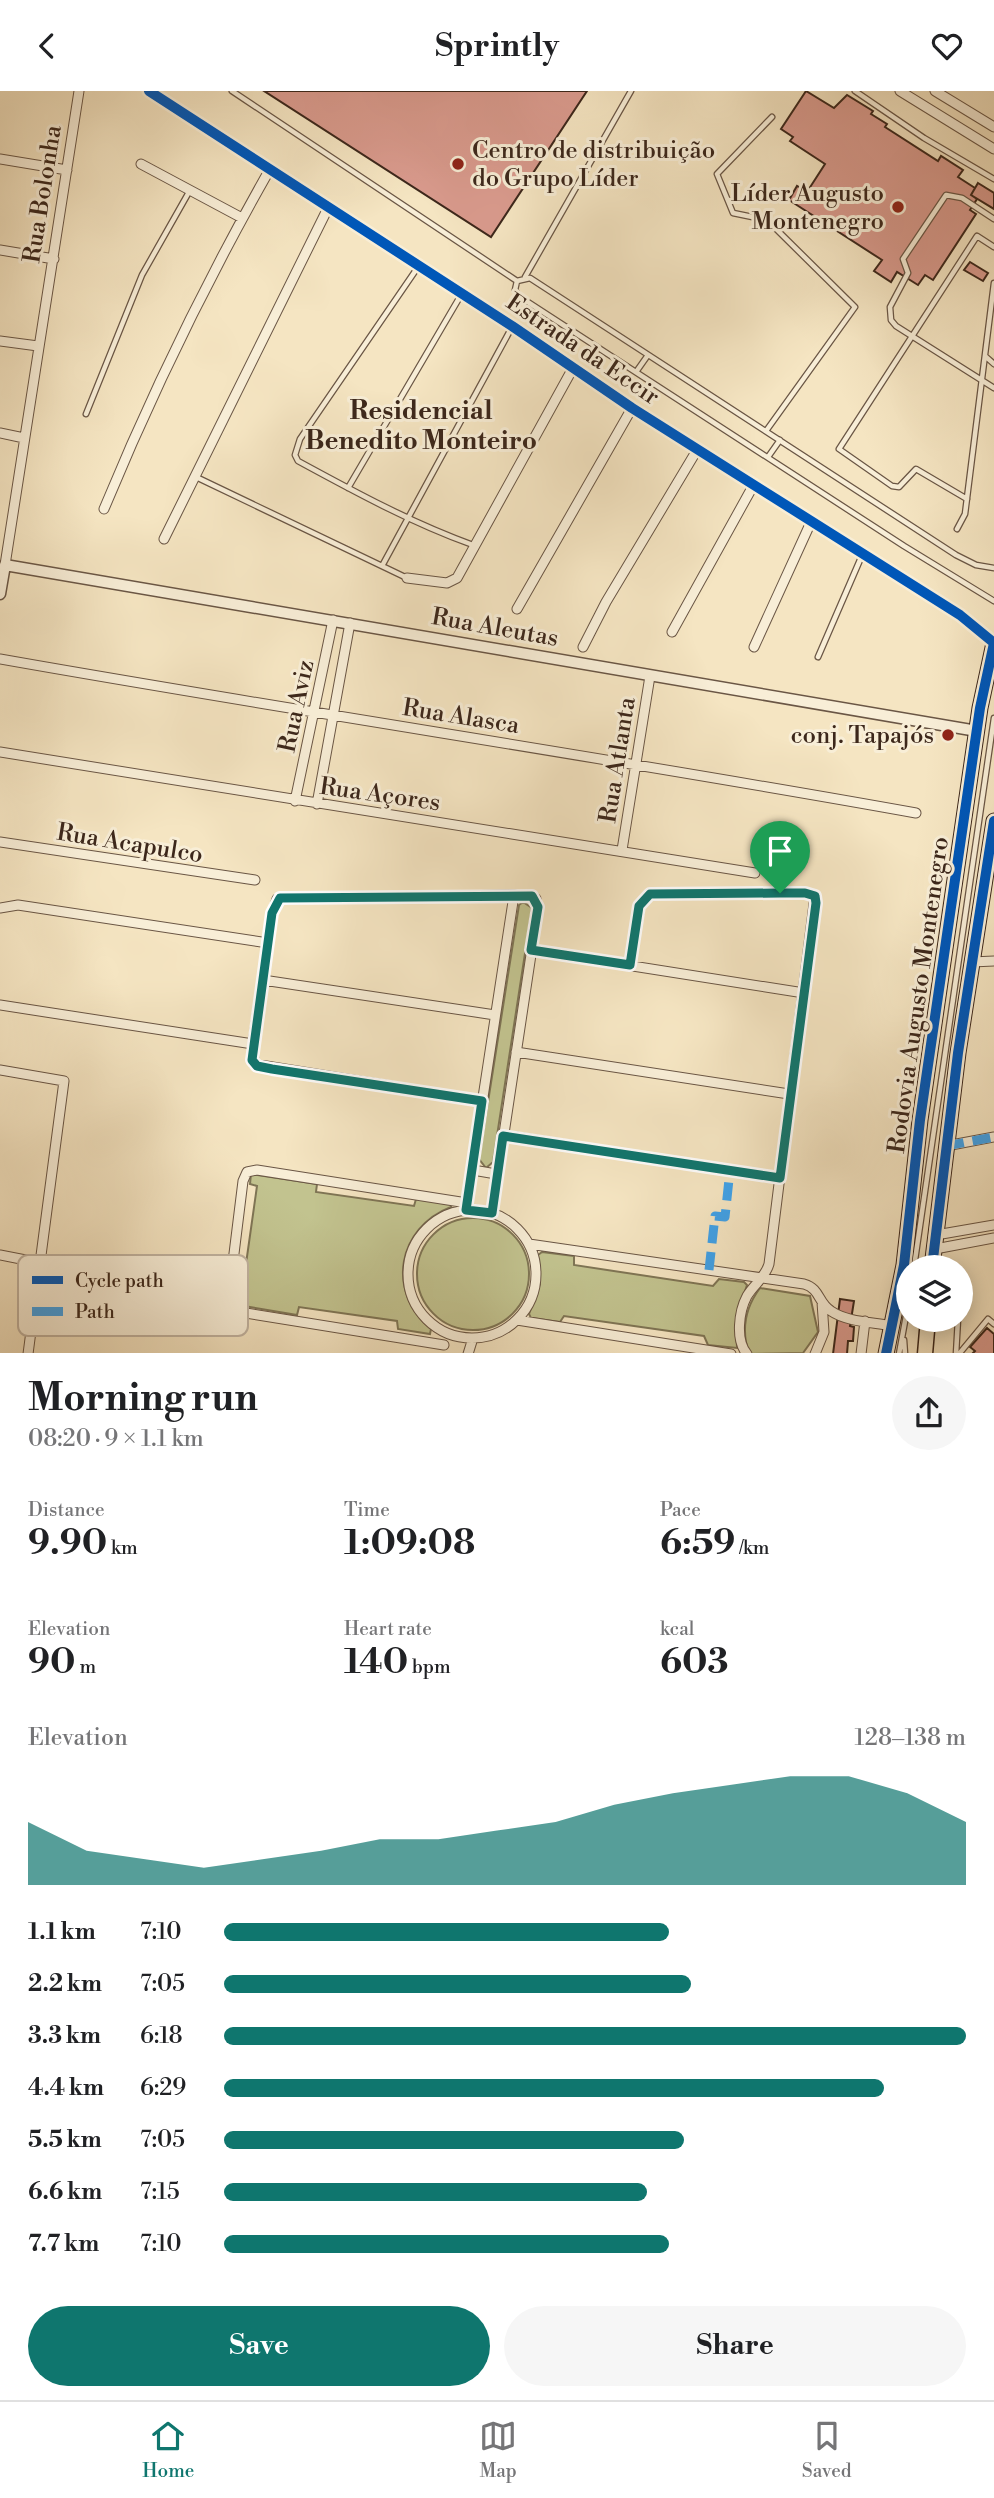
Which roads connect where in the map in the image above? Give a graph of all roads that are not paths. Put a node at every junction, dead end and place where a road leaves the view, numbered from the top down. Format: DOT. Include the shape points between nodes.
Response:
graph roads {
  1 [pos="79,91"];
  2 [pos="149,91"];
  3 [pos="232,91"];
  4 [pos="631,91"];
  5 [pos="855,91"];
  6 [pos="900,91"];
  7 [pos="935,91"];
  8 [pos="772,117"];
  9 [pos="994,127"];
  10 [pos="994,149"];
  11 [pos="0,159"];
  12 [pos="141,164"];
  13 [pos="270,169"];
  14 [pos="67,170"];
  15 [pos="994,179"];
  16 [pos="190,192"];
  17 [pos="328,208"];
  18 [pos="242,218"];
  19 [pos="994,219"];
  20 [pos="994,247"];
  21 [pos="0,250"];
  22 [pos="54,259"];
  23 [pos="418,267"];
  24 [pos="525,277"];
  25 [pos="517,281"];
  26 [pos="994,283"];
  27 [pos="461,294"];
  28 [pos="512,326"];
  29 [pos="911,338"];
  30 [pos="0,341"];
  31 [pos="38,347"];
  32 [pos="648,355"];
  33 [pos="985,356"];
  34 [pos="994,364"];
  35 [pos="573,368"];
  36 [pos="636,372"];
  37 [pos="981,382"];
  38 [pos="994,388"];
  39 [pos="632,408"];
  40 [pos="86,414"];
  41 [pos="766,431"];
  42 [pos="0,433"];
  43 [pos="24,437"];
  44 [pos="780,440"];
  45 [pos="697,450"];
  46 [pos="768,457"];
  47 [pos="196,477"];
  48 [pos="753,486"];
  49 [pos="348,488"];
  50 [pos="967,499"];
  51 [pos="104,509"];
  52 [pos="410,518"];
  53 [pos="0,522"];
  54 [pos="811,522"];
  55 [pos="12,524"];
  56 [pos="957,529"];
  57 [pos="164,539"];
  58 [pos="473,545"];
  59 [pos="863,552"];
  60 [pos="5,565"];
  61 [pos="382,566"];
  62 [pos="994,568"];
  63 [pos="407,578"];
  64 [pos="0,594"];
  65 [pos="994,601"];
  66 [pos="517,609"];
  67 [pos="334,620"];
  68 [pos="350,623"];
  69 [pos="672,632"];
  70 [pos="994,643"];
  71 [pos="583,647"];
  72 [pos="754,647"];
  73 [pos="818,657"];
  74 [pos="0,660"];
  75 [pos="650,676"];
  76 [pos="314,714"];
  77 [pos="333,717"];
  78 [pos="994,718"];
  79 [pos="977,730"];
  80 [pos="0,752"];
  81 [pos="638,763"];
  82 [pos="295,801"];
  83 [pos="317,804"];
  84 [pos="916,813"];
  85 [pos="994,821"];
  86 [pos="0,842"];
  87 [pos="622,851"];
  88 [pos="755,873"];
  89 [pos="255,880"];
  90 [pos="988,883"];
  91 [pos="514,895"];
  92 [pos="0,908"];
  93 [pos="268,943"];
  94 [pos="531,950"];
  95 [pos="994,961"];
  96 [pos="972,962"];
  97 [pos="630,965"];
  98 [pos="263,980"];
  99 [pos="804,993"];
  100 [pos="0,1006"];
  101 [pos="495,1015"];
  102 [pos="253,1044"];
  103 [pos="516,1052"];
  104 [pos="0,1070"];
  105 [pos="789,1094"];
  106 [pos="482,1101"];
  107 [pos="503,1136"];
  108 [pos="994,1137"];
  109 [pos="946,1146"];
  110 [pos="473,1170"];
  111 [pos="496,1174"];
  112 [pos="780,1178"];
  113 [pos="466,1207"];
  114 [pos="492,1213"];
  115 [pos="994,1225"];
  116 [pos="994,1238"];
  117 [pos="935,1242"];
  118 [pos="529,1244"];
  119 [pos="0,1255"];
  120 [pos="42,1255"];
  121 [pos="234,1255"];
  122 [pos="905,1255"];
  123 [pos="917,1255"];
  124 [pos="934,1255"];
  125 [pos="18,1259"];
  126 [pos="764,1278"];
  127 [pos="822,1301"];
  128 [pos="248,1314"];
  129 [pos="517,1320"];
  130 [pos="865,1321"];
  131 [pos="994,1324"];
  132 [pos="896,1329"];
  133 [pos="896,1332"];
  134 [pos="898,1332"];
  135 [pos="899,1332"];
  136 [pos="958,1332"];
  137 [pos="448,1333"];
  138 [pos="473,1338"];
  139 [pos="444,1349"];
  140 [pos="468,1353"];
  141 [pos="731,1353"];
  142 [pos="747,1353"];
  143 [pos="815,1353"];
  144 [pos="861,1353"];
  145 [pos="886,1353"];
  146 [pos="899,1353"];
  147 [pos="905,1353"];
  148 [pos="958,1353"];
  1 -- 14 [label="street, Rua Bolonha"];
  2 -- 13 [label="street, Estrada da Eccir"];
  3 -- 25 [label="lane"];
  4 -- 24 [label="lane"];
  5 -- 15 [label="lane"];
  6 -- 10 [label="street"];
  7 -- 9 [label="street"];
  8 -- 41 [label="lane" via="717,174 733,213 767,220 855,307"];
  11 -- 14 [label="street"];
  12 -- 16 [label="street"];
  13 -- 17 [label="street, Estrada da Eccir"];
  13 -- 18 [label="street"];
  14 -- 22 [label="street, Rua Bolonha"];
  16 -- 18 [label="street"];
  16 -- 40 [label="lane" via="142,275"];
  17 -- 23 [label="street, Estrada da Eccir"];
  17 -- 47 [label="street"];
  18 -- 51 [label="street"];
  19 -- 29 [label="lane" via="962,198 946,195 902,259 908,273 890,307 891,320"];
  20 -- 29 [label="lane" via="977,236"];
  21 -- 22 [label="street"];
  22 -- 31 [label="street, Rua Bolonha"];
  23 -- 27 [label="street, Estrada da Eccir"];
  23 -- 49 [label="lane" via="296,447 298,461"];
  24 -- 25 [label="lane"];
  24 -- 32 [label="lane"];
  25 -- 36 [label="lane" via="515,290 520,297"];
  26 -- 33 [label="lane"];
  27 -- 28 [label="street, Estrada da Eccir"];
  27 -- 49 [label="lane"];
  28 -- 35 [label="street, Estrada da Eccir"];
  28 -- 52 [label="lane"];
  29 -- 37 [label="lane"];
  29 -- 50 [label="lane" via="839,449 892,486 899,487 916,469"];
  30 -- 31 [label="street"];
  31 -- 43 [label="street, Rua Bolonha"];
  32 -- 36 [label="lane"];
  32 -- 41 [label="lane"];
  33 -- 34 [label="lane"];
  33 -- 37 [label="lane"];
  35 -- 39 [label="street, Estrada da Eccir"];
  35 -- 58 [label="street"];
  36 -- 46 [label="lane"];
  37 -- 38 [label="lane"];
  37 -- 50 [label="lane"];
  39 -- 45 [label="street, Estrada da Eccir"];
  39 -- 66 [label="street"];
  41 -- 44 [label="lane"];
  42 -- 43 [label="street"];
  43 -- 55 [label="street, Rua Bolonha"];
  44 -- 46 [label="lane"];
  44 -- 62 [label="lane" via="956,555"];
  45 -- 48 [label="street, Estrada da Eccir"];
  45 -- 71 [label="street"];
  46 -- 65 [label="lane"];
  47 -- 57 [label="street"];
  47 -- 61 [label="lane"];
  48 -- 54 [label="street, Estrada da Eccir"];
  48 -- 69 [label="street"];
  49 -- 52 [label="lane"];
  50 -- 56 [label="lane"];
  52 -- 58 [label="lane"];
  52 -- 61 [label="lane"];
  53 -- 55 [label="street"];
  54 -- 59 [label="street, Estrada da Eccir"];
  54 -- 72 [label="street"];
  55 -- 60 [label="street, Rua Bolonha"];
  58 -- 63 [label="street" via="457,578 447,583"];
  59 -- 70 [label="street, Estrada da Eccir" via="960,615"];
  59 -- 73 [label="lane"];
  60 -- 64 [label="street, Rua Bolonha"];
  60 -- 67 [label="street, Rua Aleutas"];
  61 -- 63 [label="lane"];
  67 -- 68 [label="street, Rua Aleutas"];
  67 -- 76 [label="street, Rua Aviz"];
  68 -- 75 [label="street, Rua Aleutas"];
  68 -- 77 [label="street, Rua Aviz"];
  70 -- 79 [label="main road, Rodovia Augusto Montenegro"];
  74 -- 76 [label="street, Rua Alasca"];
  75 -- 79 [label="street, Rua Aleutas"];
  75 -- 81 [label="street, Rua Atlanta"];
  76 -- 77 [label="street, Rua Alasca"];
  76 -- 82 [label="street, Rua Aviz"];
  77 -- 81 [label="street, Rua Alasca"];
  77 -- 83 [label="street, Rua Aviz"];
  78 -- 123 [label="lane"];
  79 -- 122 [label="main road, Rodovia Augusto Montenegro" via="920,1120"];
  80 -- 82 [label="street, Rua Açores"];
  81 -- 84 [label="street, Rua Alasca"];
  81 -- 87 [label="street, Rua Atlanta"];
  82 -- 83 [label="street, Rua Açores"];
  83 -- 87 [label="street, Rua Açores"];
  85 -- 90 [label="main road, Rodovia Augusto Montenegro"];
  86 -- 89 [label="street, Rua Acapulco"];
  87 -- 88 [label="street, Rua Açores"];
  90 -- 96 [label="main road, Rodovia Augusto Montenegro"];
  91 -- 93 [label="street" via="280,898 272,913"];
  91 -- 94 [label="street" via="532,896 538,902"];
  91 -- 101 [label="street"];
  92 -- 93 [label="street" via="10,904"];
  93 -- 98 [label="street"];
  94 -- 97 [label="street"];
  94 -- 103 [label="street"];
  95 -- 96 [label="street"];
  96 -- 109 [label="main road, Rodovia Augusto Montenegro"];
  97 -- 99 [label="street"];
  97 -- 99 [label="street" via="639,906 650,894 810,893 815,896 815,915"];
  98 -- 101 [label="street"];
  98 -- 102 [label="street"];
  99 -- 105 [label="street"];
  100 -- 102 [label="street"];
  101 -- 106 [label="street"];
  102 -- 106 [label="street" via="252,1060 257,1066"];
  103 -- 105 [label="street"];
  103 -- 107 [label="street"];
  104 -- 120 [label="street" via="65,1081"];
  105 -- 112 [label="street"];
  106 -- 110 [label="street"];
  107 -- 111 [label="street"];
  107 -- 112 [label="street"];
  108 -- 109 [label="street"];
  109 -- 117 [label="main road, Rodovia Augusto Montenegro"];
  110 -- 111 [label="street"];
  110 -- 113 [label="street"];
  111 -- 114 [label="street"];
  112 -- 126 [label="street"];
  113 -- 114 [label="street"];
  113 -- 121 [label="street" via="257,1170 247,1172"];
  113 -- 137 [label="street" via="424,1232 410,1256 407,1274 418,1310"];
  114 -- 118 [label="street" via="513,1226"];
  115 -- 117 [label="street"];
  116 -- 117 [label="street"];
  117 -- 124 [label="main road, Rodovia Augusto Montenegro"];
  118 -- 126 [label="street"];
  118 -- 129 [label="street" via="535,1284"];
  119 -- 125 [label="street"];
  126 -- 127 [label="street" via="813,1287"];
  126 -- 142 [label="street" via="743,1306 741,1345"];
  127 -- 130 [label="street" via="845,1317"];
  127 -- 143 [label="street" via="824,1332"];
  128 -- 139 [label="street"];
  129 -- 138 [label="street" via="496,1333"];
  129 -- 141 [label="street"];
  130 -- 132 [label="street"];
  130 -- 144 [label="street"];
  131 -- 148 [label="lane" via="989,1319"];
  133 -- 145 [label="main road, Rodovia Augusto Montenegro"];
  134 -- 146 [label="lane"];
  135 -- 147 [label="lane"];
  136 -- 148 [label="lane"];
  137 -- 138 [label="street"];
  137 -- 139 [label="street"];
  138 -- 140 [label="street"];
}
